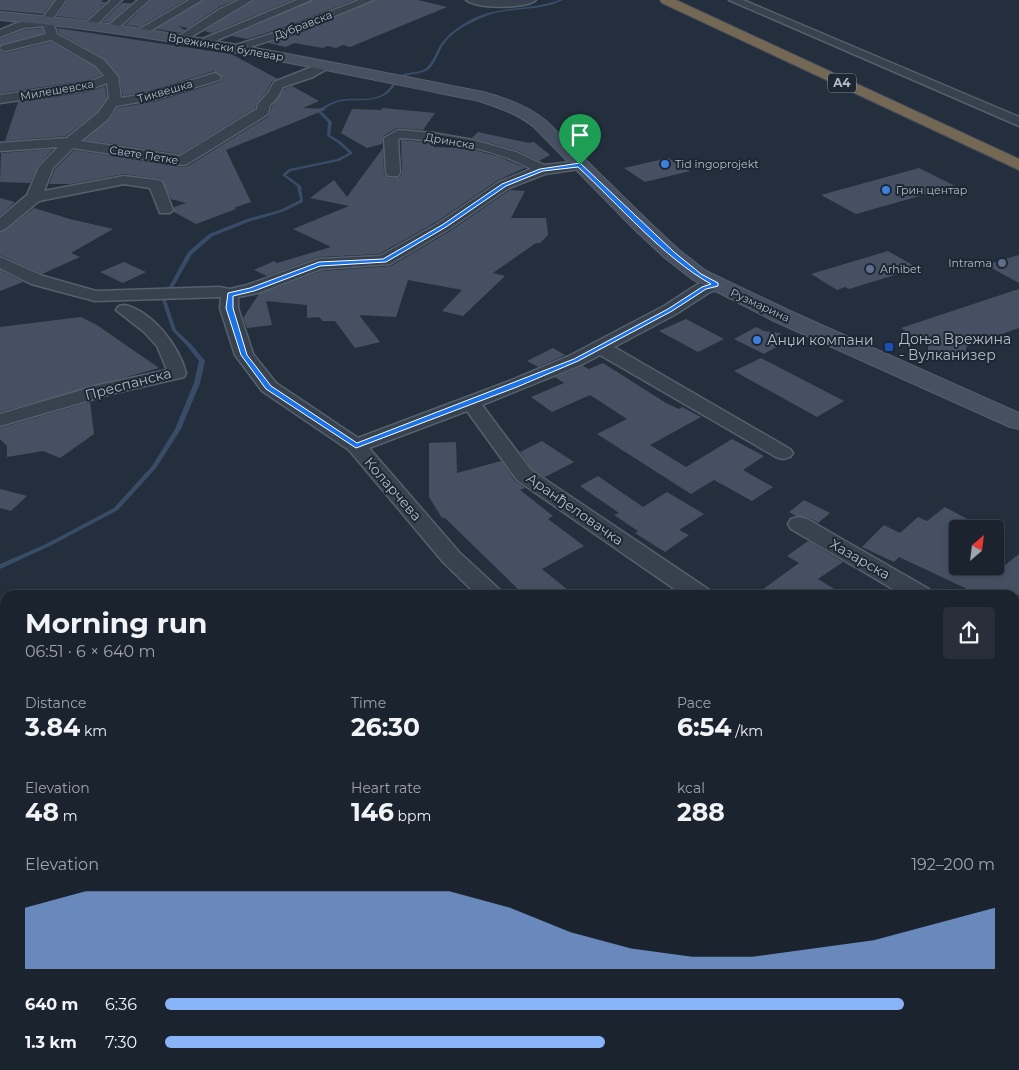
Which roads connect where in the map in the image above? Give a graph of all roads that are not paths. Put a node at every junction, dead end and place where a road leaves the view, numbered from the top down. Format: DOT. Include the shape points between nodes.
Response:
graph roads {
  1 [pos="61,0"];
  2 [pos="117,0"];
  3 [pos="144,0"];
  4 [pos="197,0"];
  5 [pos="247,0"];
  6 [pos="306,0"];
  7 [pos="368,0"];
  8 [pos="471,0"];
  9 [pos="531,0"];
  10 [pos="666,0"];
  11 [pos="689,0"];
  12 [pos="734,0"];
  13 [pos="0,12"];
  14 [pos="0,16"];
  15 [pos="48,21"];
  16 [pos="90,25"];
  17 [pos="112,28"];
  18 [pos="141,32"];
  19 [pos="0,34"];
  20 [pos="52,36"];
  21 [pos="182,38"];
  22 [pos="204,42"];
  23 [pos="6,48"];
  24 [pos="237,48"];
  25 [pos="326,66"];
  26 [pos="112,77"];
  27 [pos="215,77"];
  28 [pos="397,80"];
  29 [pos="0,99"];
  30 [pos="113,102"];
  31 [pos="1019,122"];
  32 [pos="71,142"];
  33 [pos="0,147"];
  34 [pos="1019,150"];
  35 [pos="580,165"];
  36 [pos="1019,165"];
  37 [pos="542,170"];
  38 [pos="393,173"];
  39 [pos="34,197"];
  40 [pos="165,210"];
  41 [pos="0,226"];
  42 [pos="0,262"];
  43 [pos="716,284"];
  44 [pos="230,294"];
  45 [pos="154,295"];
  46 [pos="95,296"];
  47 [pos="125,310"];
  48 [pos="600,347"];
  49 [pos="470,402"];
  50 [pos="0,420"];
  51 [pos="1019,422"];
  52 [pos="356,446"];
  53 [pos="783,454"];
  54 [pos="799,524"];
  55 [pos="486,590"];
  56 [pos="693,590"];
  57 [pos="912,590"];
  1 -- 15 [label="street"];
  2 -- 16 [label="street"];
  3 -- 17 [label="street"];
  4 -- 18 [label="street"];
  5 -- 21 [label="street"];
  6 -- 22 [label="street"];
  7 -- 24 [label="street, Дубравска"];
  8 -- 9 [label="street" via="502,4"];
  10 -- 36 [label="highway, A4"];
  11 -- 34 [label="highway, A4"];
  12 -- 31 [label="street"];
  13 -- 15 [label="main road, Врежински булевар" via="36,16"];
  14 -- 15 [label="main road, Врежински булевар"];
  15 -- 16 [label="main road, Врежински булевар"];
  15 -- 19 [label="street" via="21,25"];
  15 -- 20 [label="street"];
  16 -- 17 [label="main road, Врежински булевар"];
  17 -- 18 [label="main road, Врежински булевар"];
  18 -- 21 [label="main road, Врежински булевар"];
  20 -- 23 [label="street"];
  20 -- 26 [label="street" via="100,63"];
  21 -- 22 [label="main road, Врежински булевар"];
  22 -- 24 [label="main road, Врежински булевар"];
  24 -- 25 [label="main road, Врежински булевар"];
  25 -- 28 [label="main road, Врежински булевар"];
  25 -- 32 [label="street, Свете Петке" via="278,85 264,104 263,111 182,161"];
  26 -- 29 [label="street, Милешевска" via="88,86"];
  26 -- 30 [label="street"];
  27 -- 30 [label="street, Тиквешка" via="154,96"];
  28 -- 35 [label="main road, Рузмарина" via="483,97 528,114"];
  30 -- 32 [label="street" via="102,116"];
  32 -- 33 [label="street, Свете Петке"];
  32 -- 39 [label="street" via="46,167"];
  35 -- 37 [label="street"];
  35 -- 43 [label="main road, Рузмарина" via="672,254"];
  37 -- 38 [label="street, Дринска" via="530,162 478,146 398,134 390,138"];
  37 -- 44 [label="street" via="504,185 444,226 384,261 319,264 260,287"];
  39 -- 40 [label="street" via="124,180 156,184"];
  39 -- 41 [label="street"];
  42 -- 46 [label="street" via="36,280"];
  43 -- 48 [label="street"];
  43 -- 51 [label="main road, Рузмарина"];
  44 -- 45 [label="street"];
  44 -- 52 [label="street, Коларчева" via="229,308 244,355 269,387"];
  45 -- 46 [label="street"];
  45 -- 47 [label="street"];
  46 -- 47 [label="street" via="100,303"];
  47 -- 50 [label="street, Преспанска" via="158,335 175,361 176,373 106,389"];
  48 -- 49 [label="street" via="576,360"];
  48 -- 53 [label="street"];
  49 -- 52 [label="street"];
  49 -- 56 [label="street, Аранђеловачка" via="524,475"];
  52 -- 55 [label="street, Коларчева" via="451,557"];
  54 -- 57 [label="street, Хазарска"];
}
